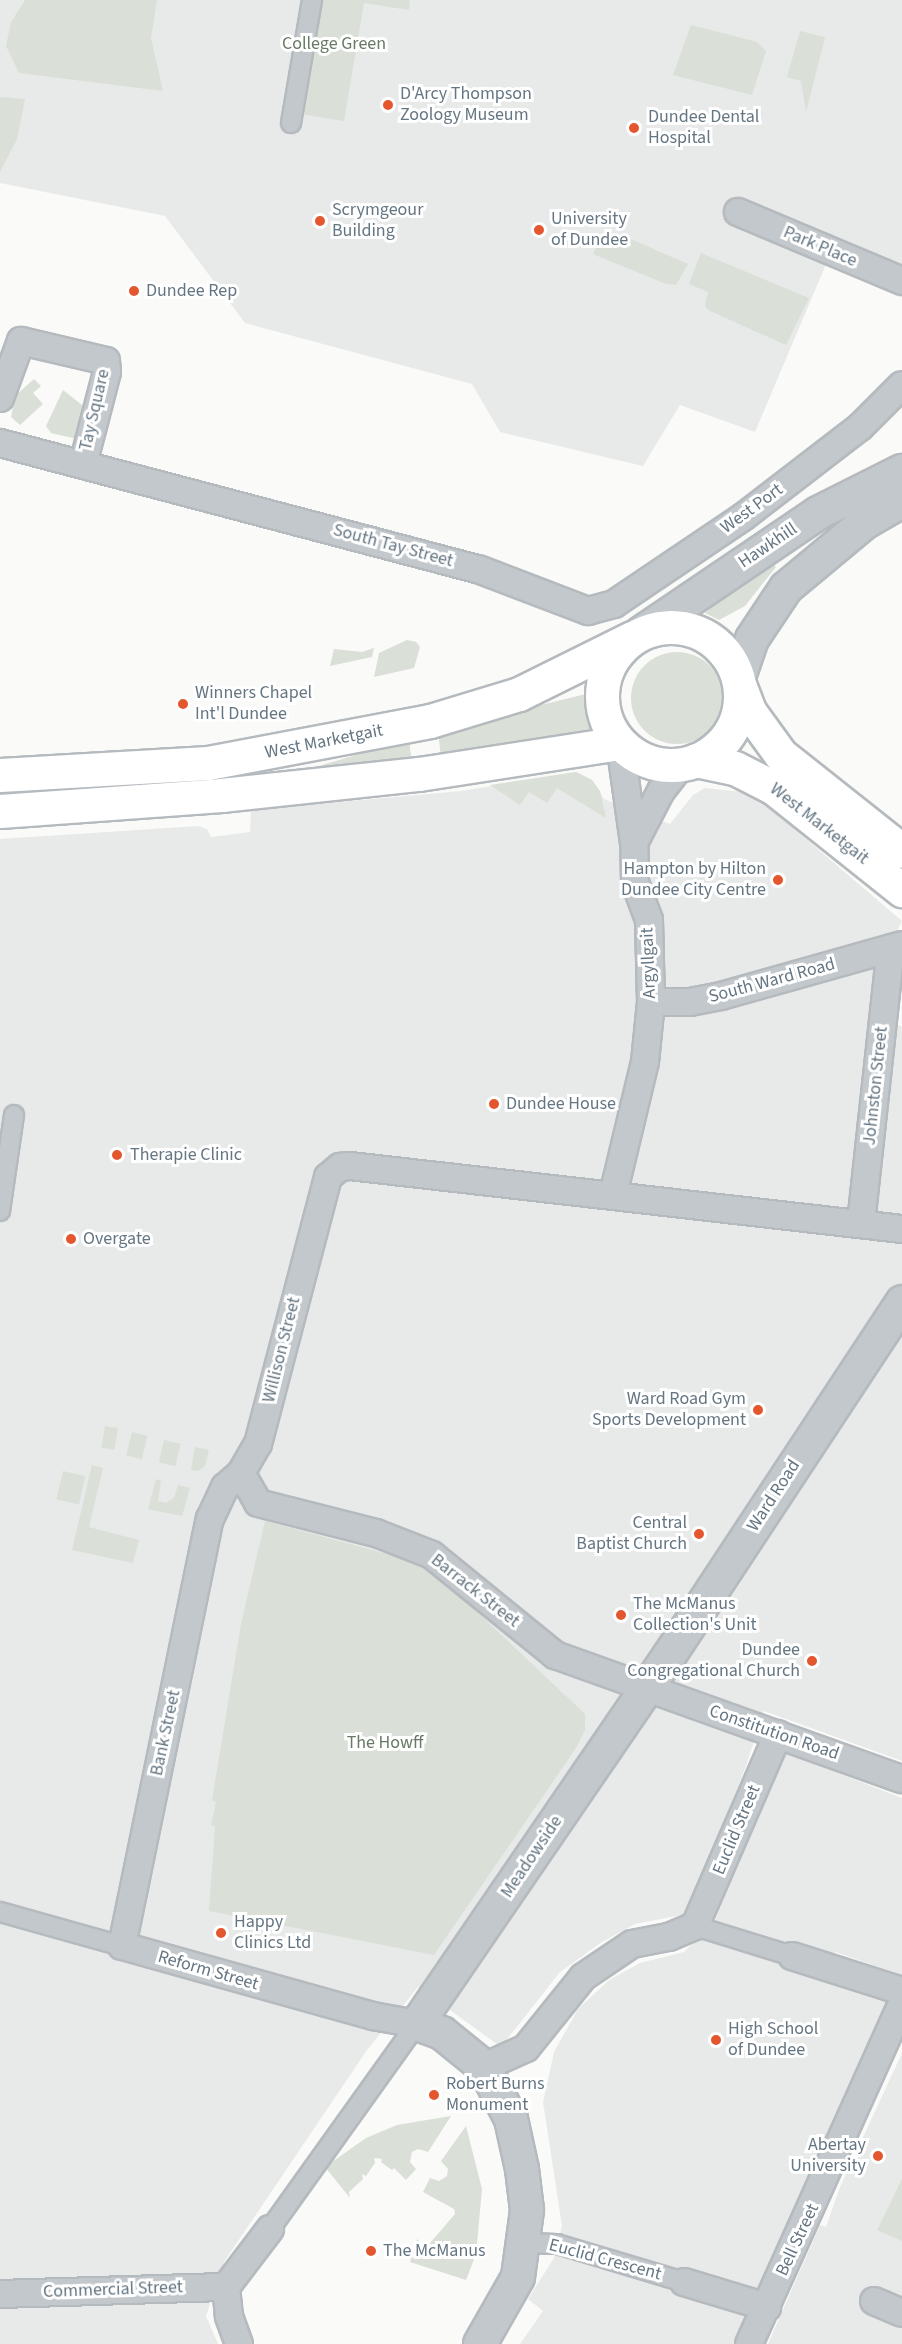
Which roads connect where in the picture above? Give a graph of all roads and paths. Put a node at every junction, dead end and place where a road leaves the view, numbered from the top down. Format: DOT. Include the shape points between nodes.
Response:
graph roads {
  1 [pos="312,0"];
  2 [pos="291,123"];
  3 [pos="738,212"];
  4 [pos="902,281"];
  5 [pos="902,385"];
  6 [pos="0,398"];
  7 [pos="0,442"];
  8 [pos="83,464"];
  9 [pos="902,471"];
  10 [pos="902,501"];
  11 [pos="588,611"];
  12 [pos="637,635"];
  13 [pos="739,684"];
  14 [pos="620,743"];
  15 [pos="689,762"];
  16 [pos="0,775"];
  17 [pos="0,810"];
  18 [pos="634,843"];
  19 [pos="902,851"];
  20 [pos="902,890"];
  21 [pos="897,946"];
  22 [pos="650,1007"];
  23 [pos="12,1111"];
  24 [pos="613,1195"];
  25 [pos="0,1211"];
  26 [pos="861,1223"];
  27 [pos="902,1229"];
  28 [pos="902,1302"];
  29 [pos="241,1473"];
  30 [pos="210,1519"];
  31 [pos="646,1689"];
  32 [pos="778,1734"];
  33 [pos="902,1779"];
  34 [pos="0,1912"];
  35 [pos="695,1926"];
  36 [pos="122,1947"];
  37 [pos="792,1956"];
  38 [pos="902,1990"];
  39 [pos="902,2003"];
  40 [pos="417,2024"];
  41 [pos="484,2067"];
  42 [pos="270,2229"];
  43 [pos="525,2243"];
  44 [pos="684,2282"];
  45 [pos="226,2287"];
  46 [pos="0,2294"];
  47 [pos="874,2301"];
  48 [pos="767,2307"];
  49 [pos="902,2313"];
  50 [pos="239,2344"];
  51 [pos="480,2344"];
  52 [pos="749,2344"];
  1 -- 2 [label="street"];
  3 -- 4 [label="street, Park Place"];
  5 -- 11 [label="street, West Port" via="860,427 743,517 614,604"];
  6 -- 8 [label="street, Tay Square" via="21,341 106,361 107,372"];
  7 -- 8 [label="street, South Tay Street"];
  8 -- 11 [label="street, South Tay Street" via="478,569"];
  9 -- 12 [label="street, Hawkhill" via="792,530"];
  10 -- 13 [label="street" via="864,523 786,588 752,639"];
  12 -- 13 [label="main road" via="675,626 705,635 729,658"];
  12 -- 14 [label="main road" via="612,658 602,688 604,715"];
  12 -- 16 [label="main road, West Marketgait" via="519,694 438,719 208,763"];
  13 -- 15 [label="main road" via="739,710 730,732 715,749"];
  13 -- 19 [label="main road, West Marketgait" via="749,711 782,754"];
  14 -- 15 [label="main road" via="651,762"];
  14 -- 17 [label="main road, West Marketgait" via="419,774 221,795"];
  14 -- 18 [label="street, Argyllgait"];
  15 -- 18 [label="street, Argyllgait" via="661,791"];
  15 -- 20 [label="main road, West Marketgait" via="735,768 774,788"];
  18 -- 22 [label="street, Argyllgait" via="635,882 649,920"];
  21 -- 22 [label="street, South Ward Road" via="721,996"];
  21 -- 26 [label="street, Johnston Street"];
  22 -- 24 [label="street" via="645,1062"];
  23 -- 25 [label="street"];
  24 -- 26 [label="street"];
  24 -- 29 [label="street, Willison Street" via="350,1166 334,1170 324,1188 258,1444"];
  26 -- 27 [label="street"];
  28 -- 31 [label="street, Ward Road"];
  29 -- 30 [label="street, Willison Street" via="225,1487"];
  29 -- 31 [label="street, Barrack Street" via="258,1503 376,1533 432,1555 555,1655"];
  30 -- 36 [label="street, Bank Street"];
  31 -- 32 [label="street, Constitution Road"];
  31 -- 40 [label="street, Meadowside"];
  32 -- 33 [label="street, Constitution Road"];
  32 -- 35 [label="street, Euclid Street"];
  34 -- 36 [label="street, Reform Street"];
  35 -- 37 [label="street"];
  35 -- 41 [label="street" via="669,1937 632,1944 583,1977 526,2048"];
  36 -- 40 [label="street, Reform Street" via="373,2016"];
  37 -- 38 [label="street"];
  39 -- 48 [label="street, Bell Street"];
  40 -- 41 [label="street" via="442,2033"];
  40 -- 42 [label="street, Meadowside"];
  41 -- 43 [label="street, Euclid Crescent" via="511,2119 518,2149 527,2210"];
  42 -- 45 [label="street, Meadowside"];
  43 -- 44 [label="street, Euclid Crescent" via="558,2244"];
  43 -- 51 [label="street" via="518,2277"];
  44 -- 48 [label="street, Euclid Crescent"];
  45 -- 46 [label="street, Commercial Street"];
  45 -- 50 [label="street" via="229,2316"];
  47 -- 49 [label="street"];
  48 -- 52 [label="street, Bell Street"];
}
